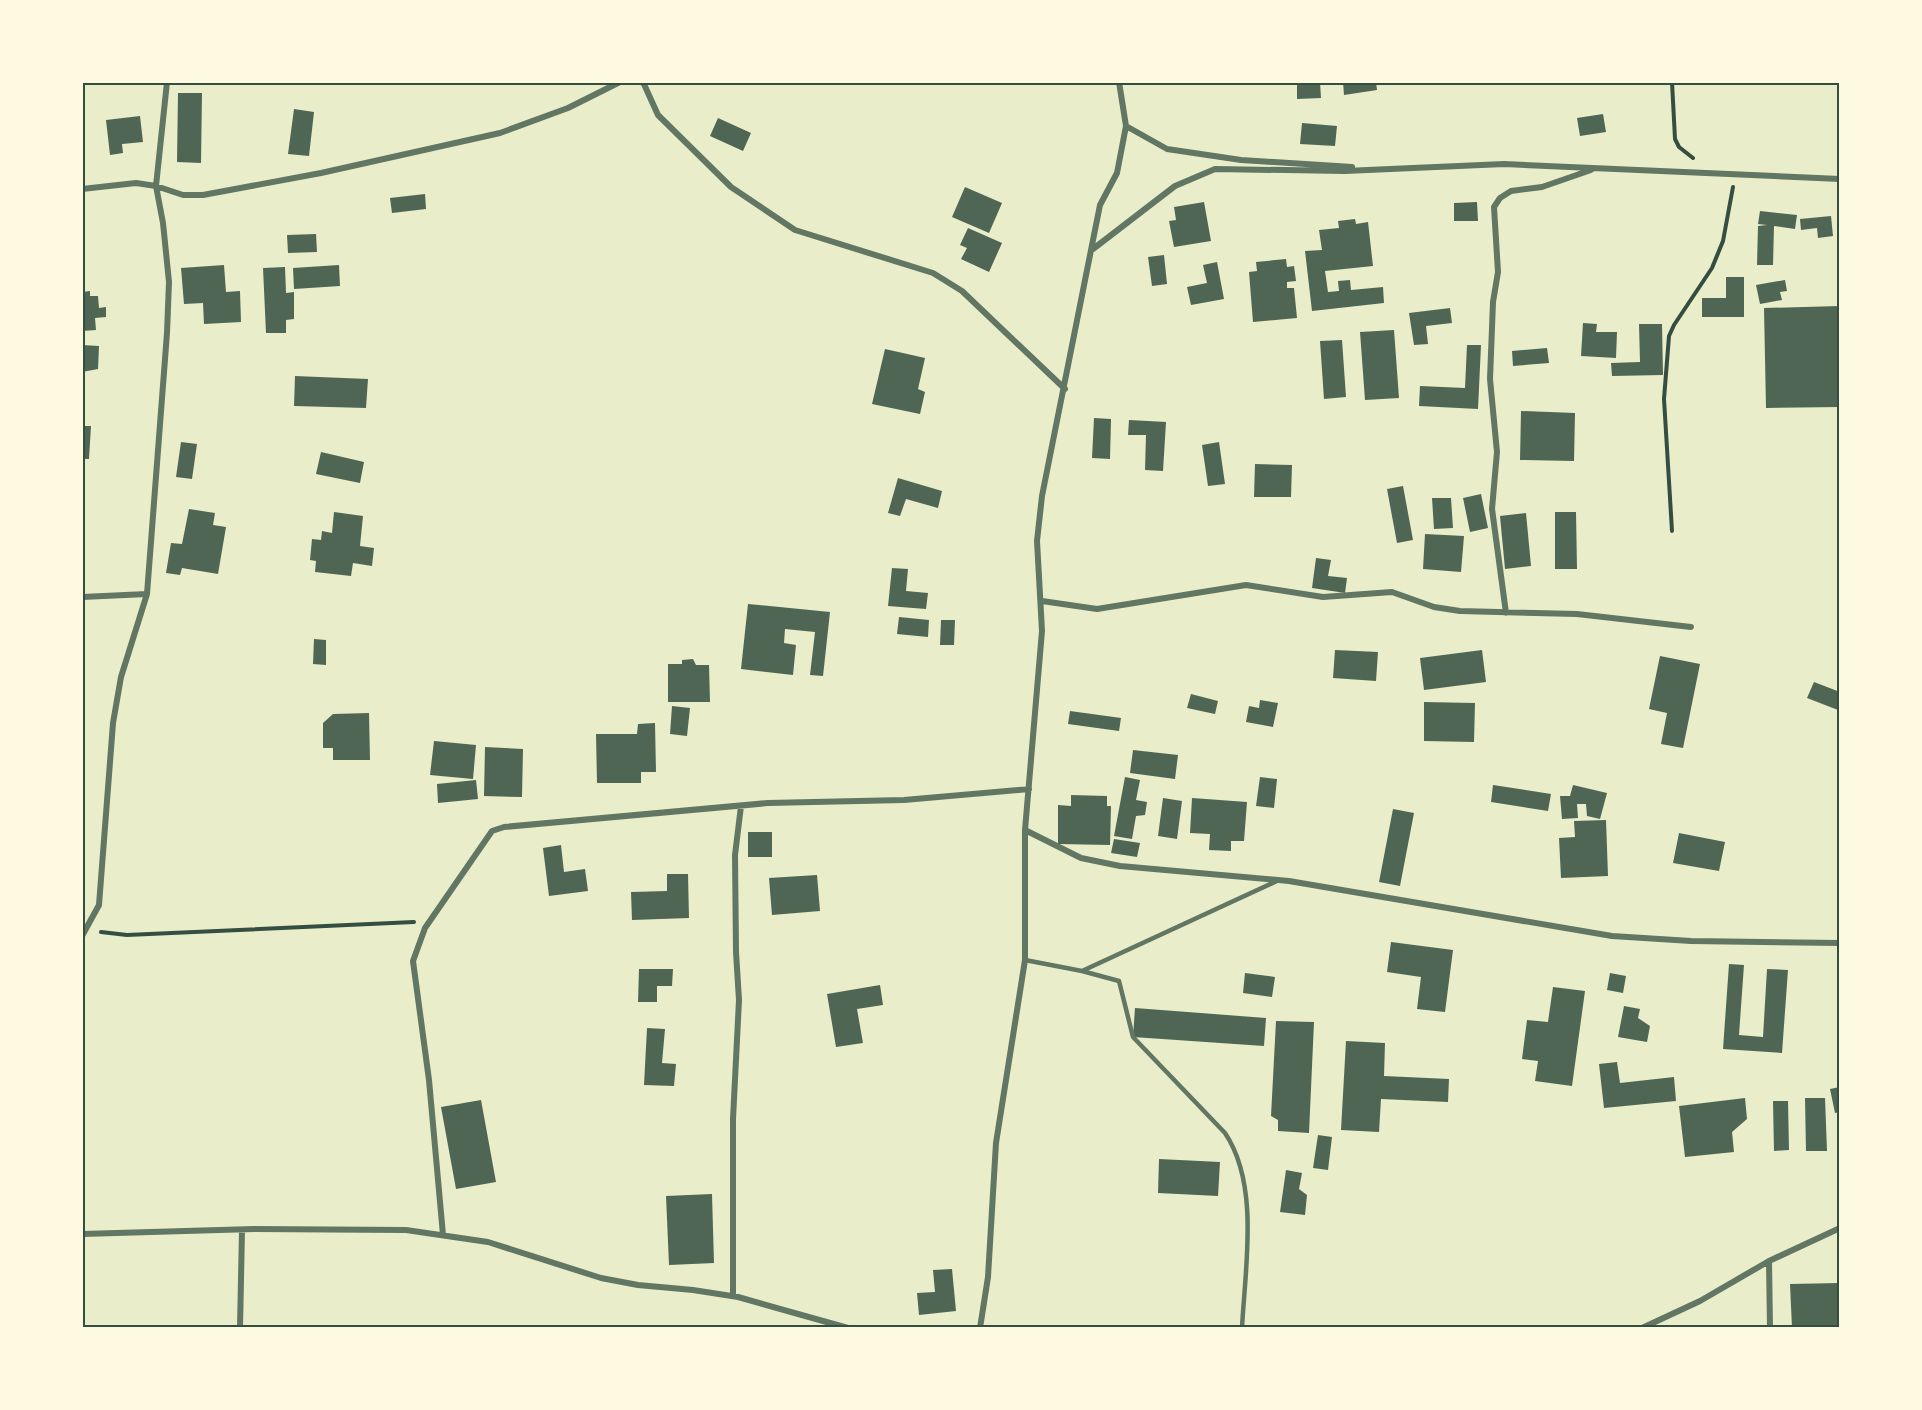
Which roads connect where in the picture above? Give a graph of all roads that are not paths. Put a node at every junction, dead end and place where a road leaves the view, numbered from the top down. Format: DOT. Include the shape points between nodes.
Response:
graph roads {
  1 [pos="167,82"];
  2 [pos="620,82"];
  3 [pos="643,82"];
  4 [pos="1119,82"];
  5 [pos="1126,126"];
  6 [pos="1597,168"];
  7 [pos="1379,169"];
  8 [pos="1839,179"];
  9 [pos="156,186"];
  10 [pos="82,189"];
  11 [pos="1093,249"];
  12 [pos="1065,389"];
  13 [pos="147,594"];
  14 [pos="82,597"];
  15 [pos="1042,601"];
  16 [pos="1506,613"];
  17 [pos="1691,627"];
  18 [pos="1029,789"];
  19 [pos="741,806"];
  20 [pos="1025,830"];
  21 [pos="1279,880"];
  22 [pos="82,936"];
  23 [pos="1839,943"];
  24 [pos="1025,960"];
  25 [pos="1082,971"];
  26 [pos="1839,1228"];
  27 [pos="242,1230"];
  28 [pos="82,1234"];
  29 [pos="443,1235"];
  30 [pos="1769,1261"];
  31 [pos="733,1296"];
  32 [pos="240,1328"];
  33 [pos="848,1328"];
  34 [pos="980,1328"];
  35 [pos="1242,1328"];
  36 [pos="1642,1328"];
  37 [pos="1770,1328"];
  1 -- 9 [label="street"];
  2 -- 9 [label="street" via="568,108 500,134 203,195 183,195"];
  3 -- 12 [label="street" via="658,116 731,188 795,230 933,273 962,291"];
  4 -- 5 [label="street"];
  5 -- 7 [label="street" via="1167,149 1241,160"];
  5 -- 11 [label="street" via="1117,173 1100,205"];
  6 -- 7 [label="street" via="1504,164"];
  6 -- 8 [label="street"];
  6 -- 16 [label="street" via="1542,187 1511,191 1494,207 1498,272 1490,380 1497,453 1492,509"];
  7 -- 11 [label="street" via="1215,169 1175,186"];
  9 -- 10 [label="street" via="136,183"];
  9 -- 13 [label="street" via="169,282"];
  11 -- 12 [label="street"];
  12 -- 15 [label="street" via="1042,496 1037,541"];
  13 -- 14 [label="street"];
  13 -- 22 [label="street" via="121,677 113,723 99,905"];
  15 -- 16 [label="street" via="1097,609 1246,585 1323,597 1392,592 1434,607"];
  15 -- 18 [label="street"];
  16 -- 17 [label="street" via="1577,614"];
  18 -- 19 [label="street" via="904,800"];
  18 -- 20 [label="street"];
  19 -- 29 [label="street" via="492,831 429,921 415,951 413,970 429,1080"];
  19 -- 31 [label="street" via="735,855 739,1000"];
  20 -- 21 [label="street" via="1081,858 1120,866"];
  20 -- 24 [label="street"];
  21 -- 23 [label="street" via="1612,936"];
  21 -- 25 [label="lane"];
  24 -- 25 [label="lane"];
  24 -- 34 [label="street" via="996,1143 988,1277"];
  25 -- 35 [label="lane" via="1121,984 1133,1037 1225,1133 1236,1150 1247,1205"];
  26 -- 30 [label="street"];
  27 -- 28 [label="street"];
  27 -- 29 [label="street" via="406,1230"];
  27 -- 32 [label="street"];
  29 -- 31 [label="street" via="496,1244 601,1278"];
  30 -- 36 [label="street" via="1700,1301"];
  30 -- 37 [label="street"];
  31 -- 33 [label="street"];
}
